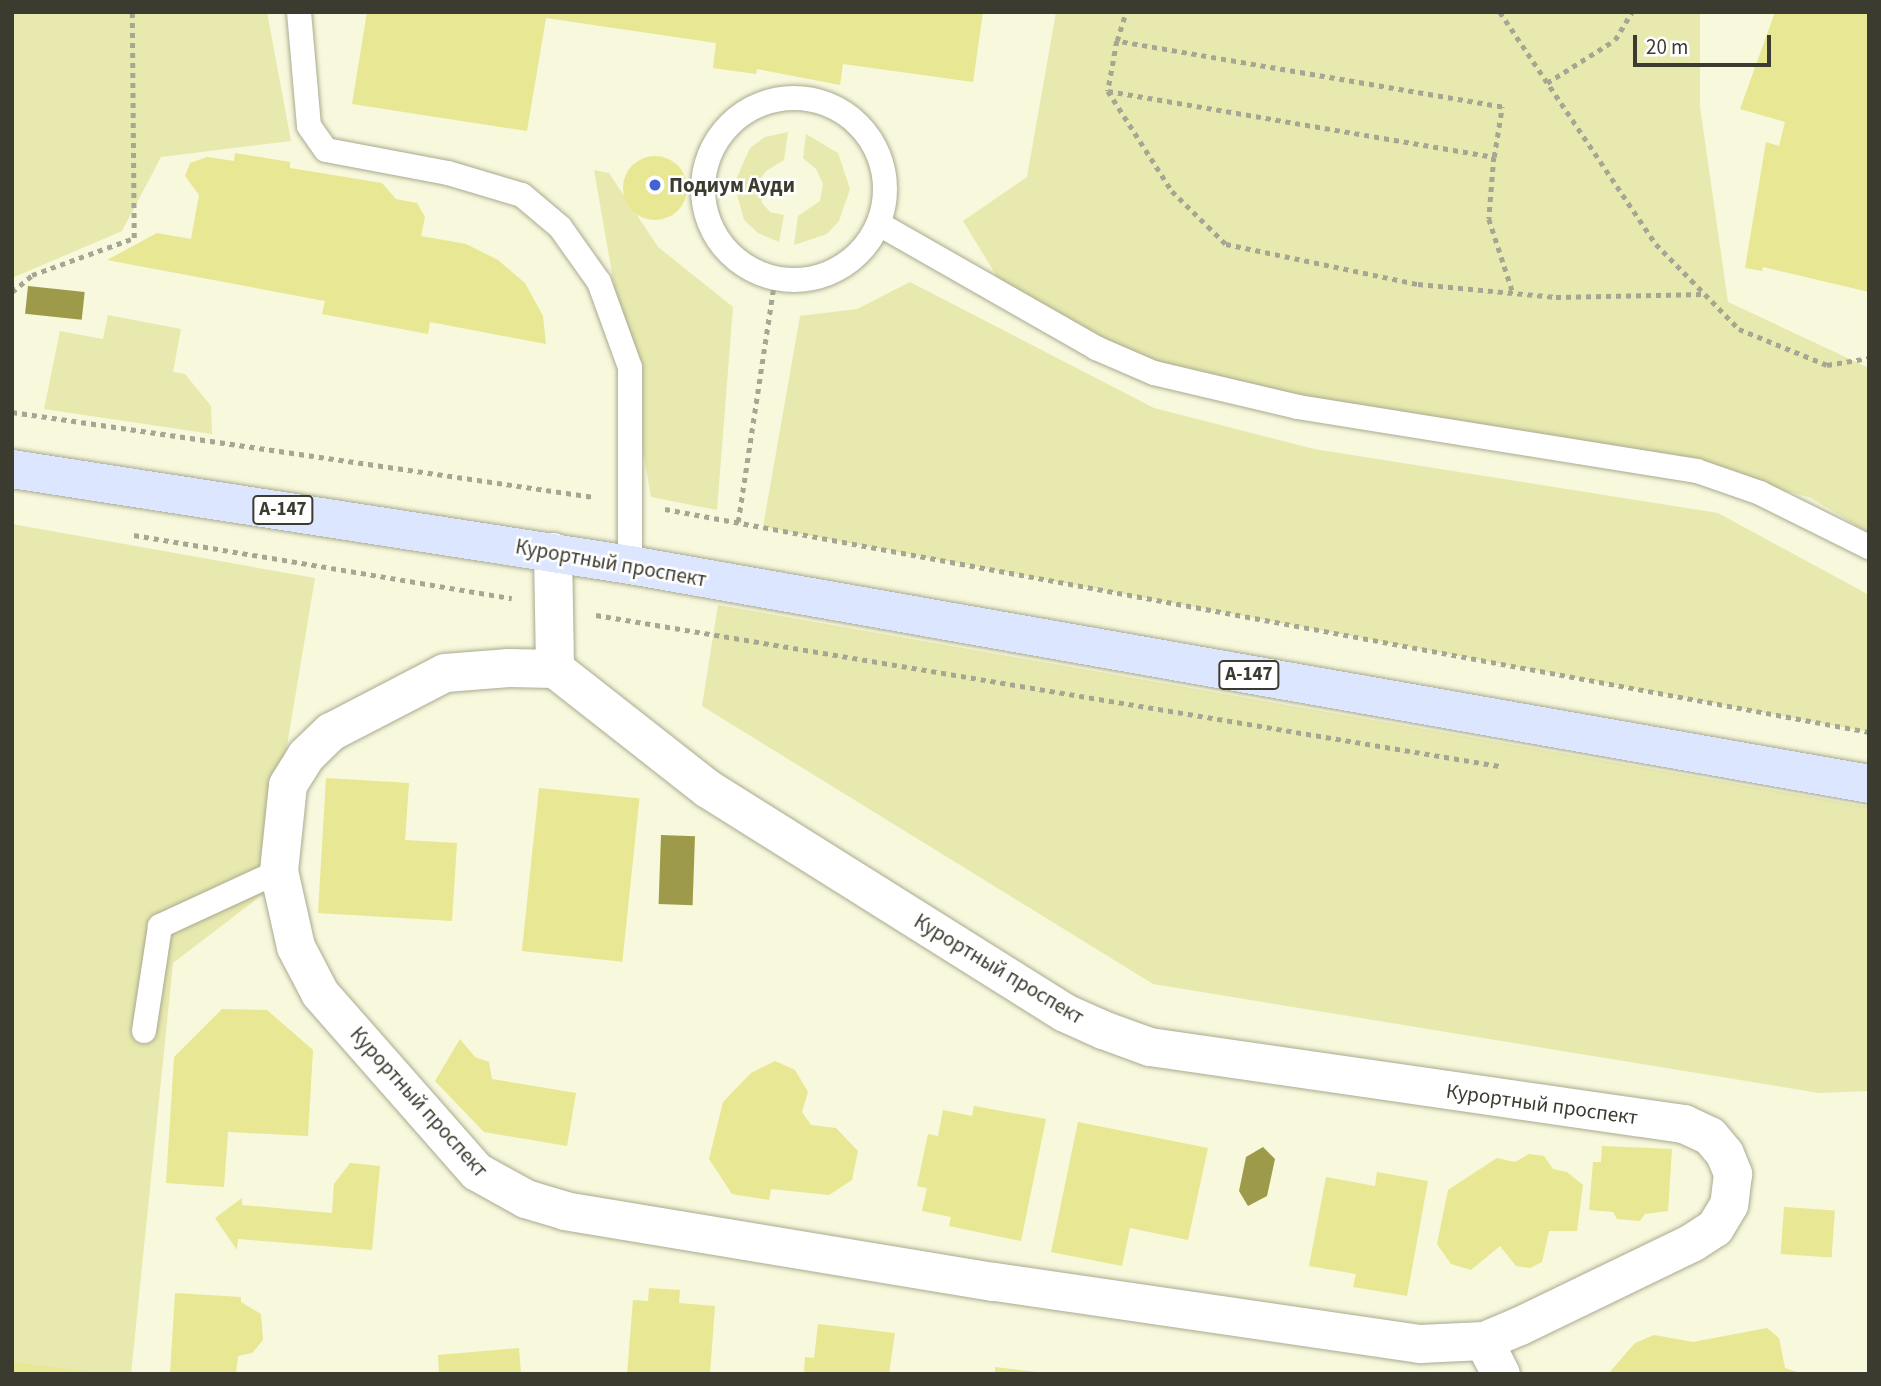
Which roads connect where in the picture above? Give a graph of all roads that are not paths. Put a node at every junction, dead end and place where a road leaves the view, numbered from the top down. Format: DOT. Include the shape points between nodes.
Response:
graph roads {
  1 [pos="299,12"];
  2 [pos="879,224"];
  3 [pos="12,468"];
  4 [pos="1869,547"];
  5 [pos="553,552"];
  6 [pos="630,565"];
  7 [pos="555,669"];
  8 [pos="1869,784"];
  9 [pos="279,871"];
  10 [pos="144,1031"];
  11 [pos="1493,1357"];
  1 -- 6 [label="lane" via="309,126 326,150 448,173 522,195 560,227 599,282 630,367"];
  2 -- 2 [label="lane" via="863,249 833,272 812,278 775,278 754,271 729,254 711,230 703,201 703,171 714,143 733,119 760,103 789,96 820,100 848,114 870,135 884,173 886,193"];
  2 -- 4 [label="lane" via="1096,348 1154,373 1298,407 1697,471 1760,493"];
  3 -- 5 [label="main road, Курортный проспект / А-147"];
  5 -- 6 [label="main road, Курортный проспект / А-147"];
  5 -- 7 [label="street"];
  6 -- 8 [label="main road, Курортный проспект / А-147"];
  7 -- 9 [label="street, Курортный проспект" via="445,673 331,732 306,756 289,785"];
  7 -- 11 [label="street, Курортный проспект" via="708,789 1065,1013 1103,1030 1150,1047 1684,1124 1710,1136 1725,1153 1733,1174 1728,1205 1715,1228"];
  9 -- 10 [label="lane" via="160,926"];
  9 -- 11 [label="street, Курортный проспект" via="296,947 320,993 477,1172 526,1199 566,1211 1007,1284"];
}
